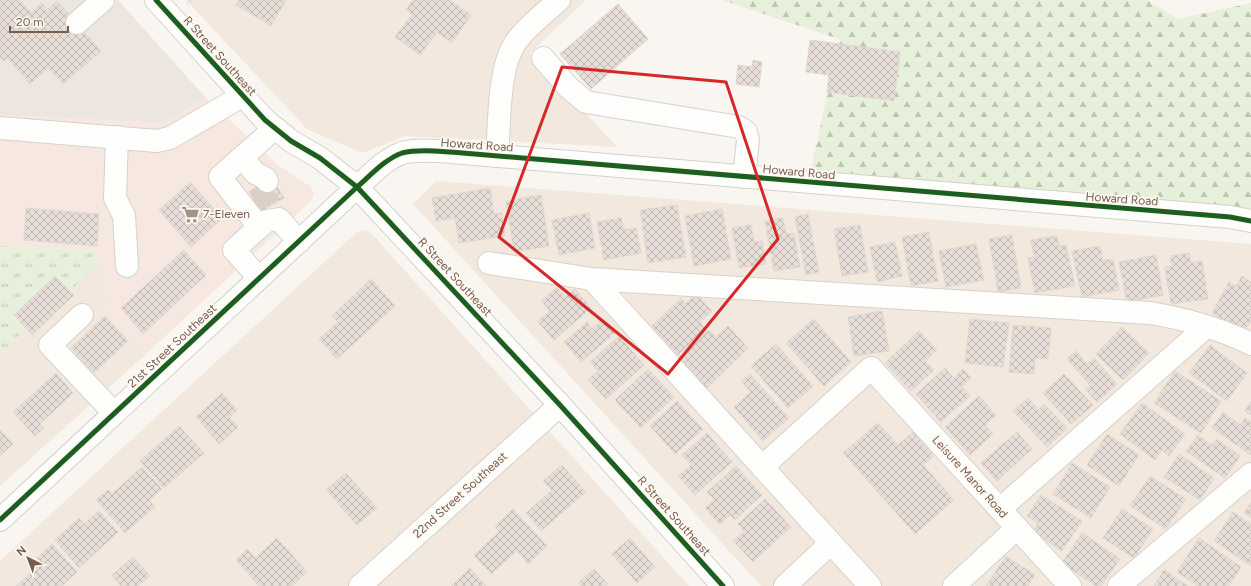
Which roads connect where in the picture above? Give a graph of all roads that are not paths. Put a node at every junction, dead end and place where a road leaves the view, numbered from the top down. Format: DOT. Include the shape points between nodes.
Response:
graph roads {
  1 [pos="103,0"];
  2 [pos="156,0"];
  3 [pos="559,0"];
  4 [pos="77,23"];
  5 [pos="543,58"];
  6 [pos="242,96"];
  7 [pos="0,128"];
  8 [pos="275,128"];
  9 [pos="117,137"];
  10 [pos="497,156"];
  11 [pos="744,177"];
  12 [pos="357,187"];
  13 [pos="1251,221"];
  14 [pos="259,227"];
  15 [pos="299,242"];
  16 [pos="489,263"];
  17 [pos="127,266"];
  18 [pos="259,278"];
  19 [pos="592,279"];
  20 [pos="82,315"];
  21 [pos="1206,327"];
  22 [pos="1251,344"];
  23 [pos="560,405"];
  24 [pos="114,413"];
  25 [pos="762,467"];
  26 [pos="1251,474"];
  27 [pos="1000,509"];
  28 [pos="0,520"];
  29 [pos="1017,528"];
  30 [pos="831,543"];
  31 [pos="360,586"];
  32 [pos="723,586"];
  33 [pos="785,586"];
  34 [pos="870,586"];
  35 [pos="954,586"];
  36 [pos="1070,586"];
  37 [pos="1119,586"];
  1 -- 4 [label="street"];
  2 -- 6 [label="street, R Street Southeast"];
  3 -- 10 [label="street" via="518,38 507,55"];
  5 -- 11 [label="street" via="586,102 739,127 746,132 748,140"];
  6 -- 8 [label="street, R Street Southeast"];
  6 -- 9 [label="street" via="170,138 157,141"];
  7 -- 9 [label="street"];
  8 -- 12 [label="street, R Street Southeast"];
  8 -- 14 [label="street" via="256,174 220,177"];
  9 -- 17 [label="street" via="115,198 124,216"];
  10 -- 11 [label="street, Howard Road"];
  10 -- 12 [label="street, Howard Road" via="426,151 402,154"];
  11 -- 13 [label="street, Howard Road" via="1230,217"];
  12 -- 15 [label="street, 21st Street Southeast"];
  12 -- 23 [label="street, R Street Southeast"];
  14 -- 15 [label="street" via="276,209"];
  14 -- 18 [label="street" via="234,250"];
  15 -- 18 [label="street, 21st Street Southeast"];
  16 -- 19 [label="street"];
  18 -- 24 [label="street, 21st Street Southeast"];
  19 -- 21 [label="street" via="1150,313 1197,322"];
  19 -- 25 [label="street"];
  20 -- 24 [label="street" via="50,345"];
  21 -- 22 [label="street"];
  21 -- 27 [label="street"];
  23 -- 31 [label="street, 22nd Street Southeast"];
  23 -- 32 [label="street, R Street Southeast"];
  24 -- 28 [label="street, 21st Street Southeast"];
  25 -- 27 [label="street, Leisure Manor Road" via="871,368"];
  25 -- 30 [label="street"];
  26 -- 37 [label="street"];
  27 -- 29 [label="street, Leisure Manor Road"];
  29 -- 35 [label="street"];
  29 -- 36 [label="street, Leisure Manor Road"];
  30 -- 33 [label="street"];
  30 -- 34 [label="street"];
}
